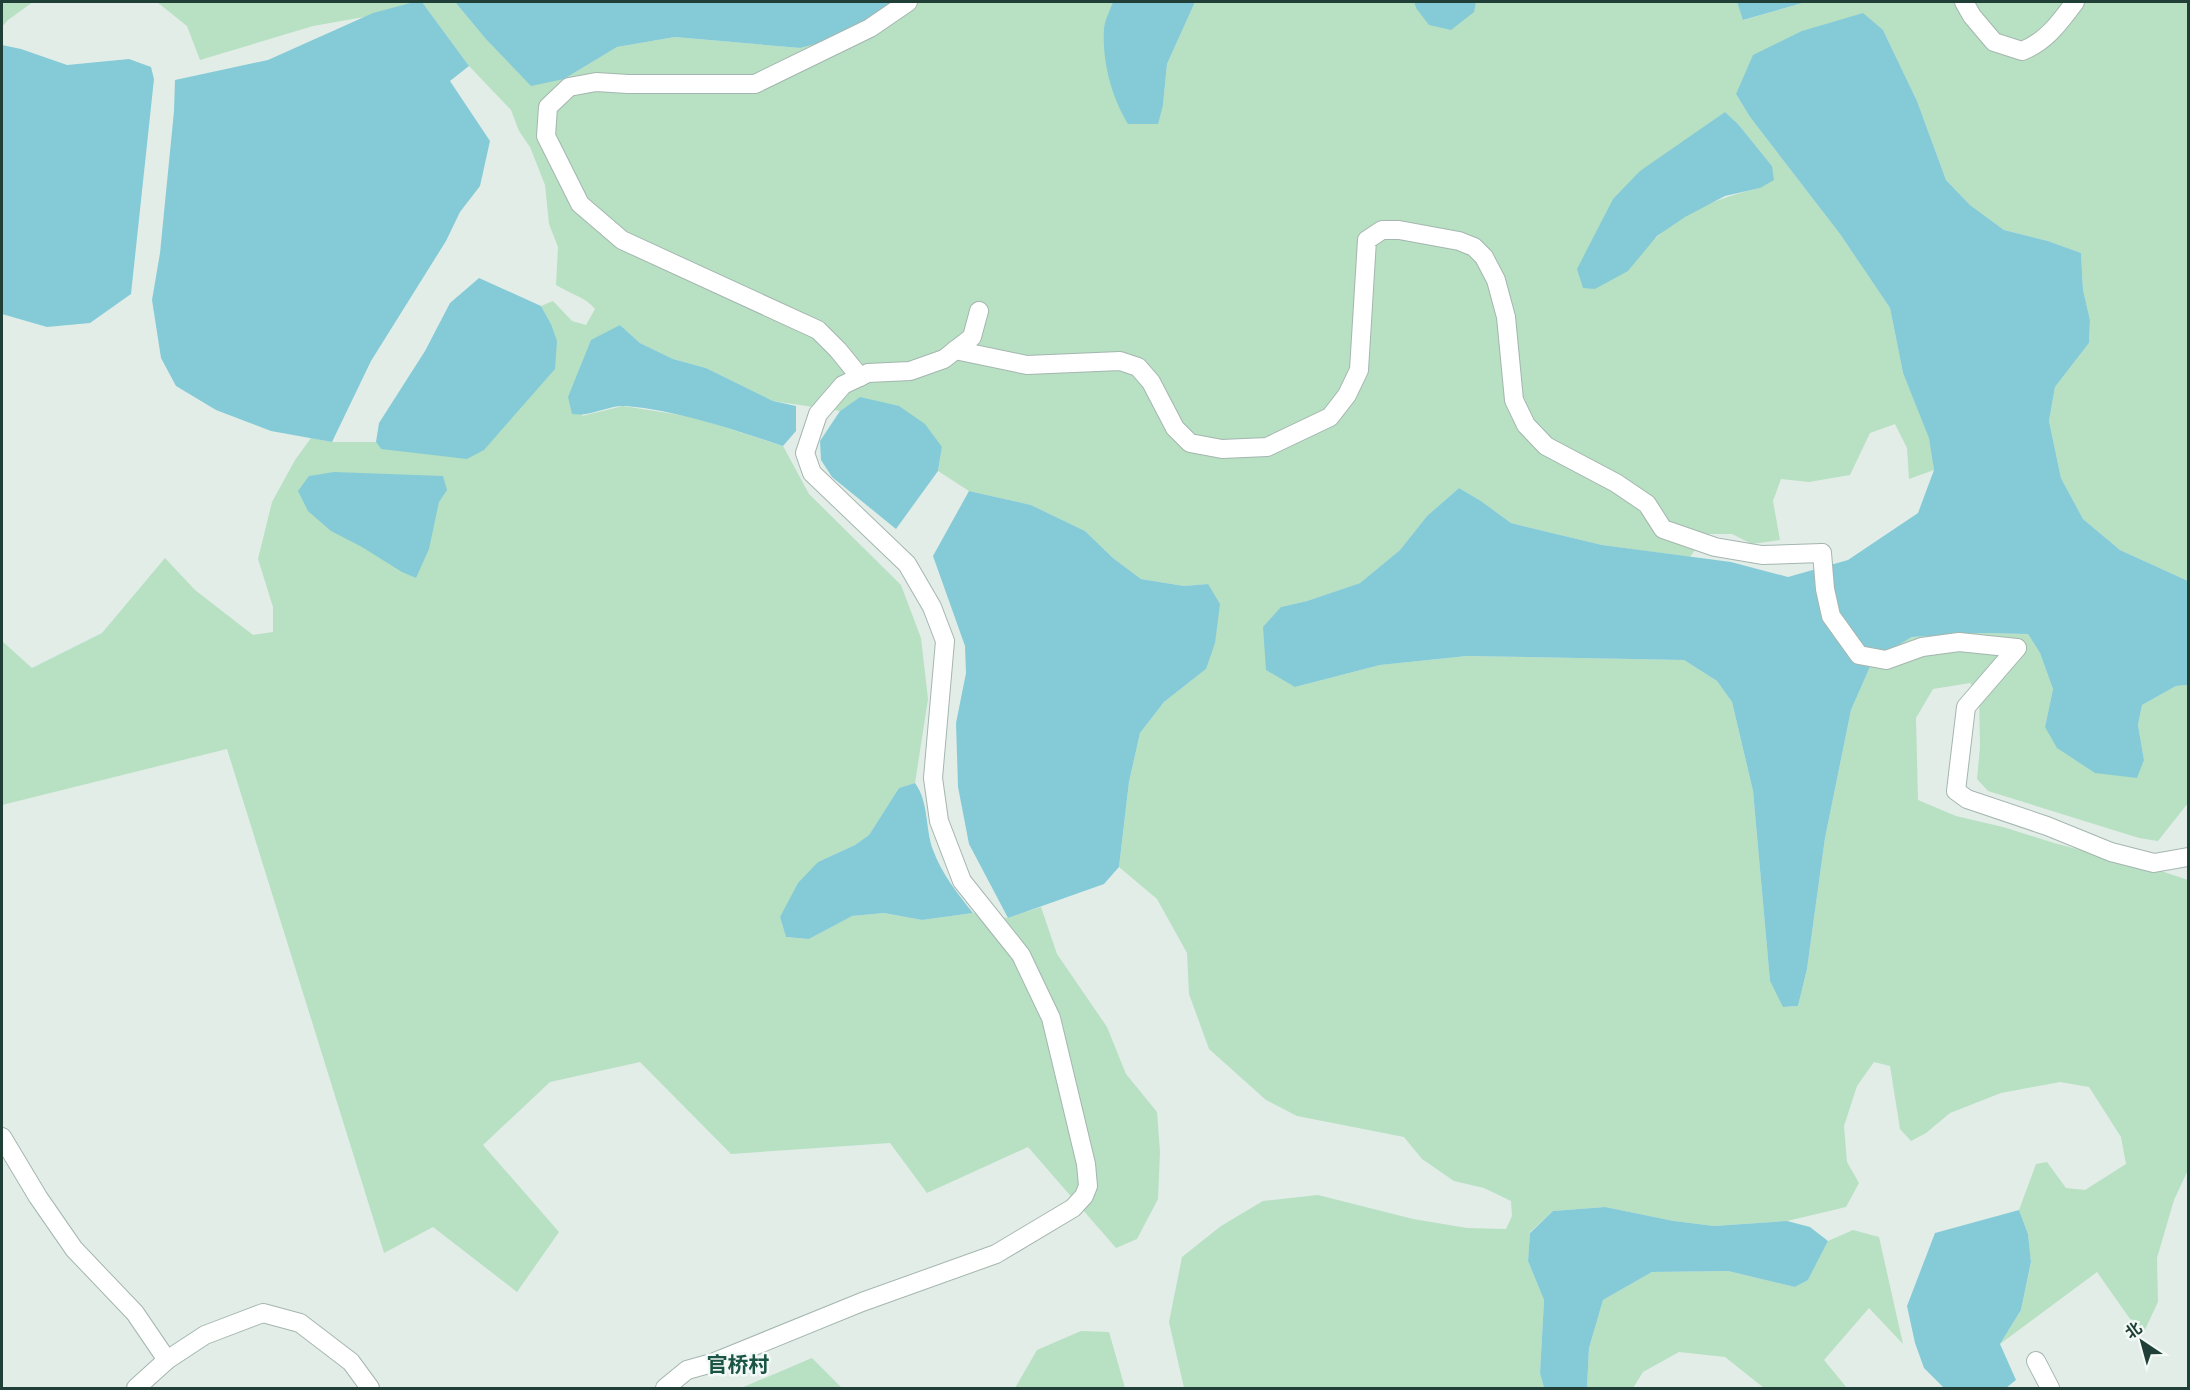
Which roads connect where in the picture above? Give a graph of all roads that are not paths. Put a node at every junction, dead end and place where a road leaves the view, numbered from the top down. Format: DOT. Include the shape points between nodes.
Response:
graph roads {
  1 [pos="908,2"];
  2 [pos="1964,2"];
  3 [pos="2076,2"];
  4 [pos="979,311"];
  5 [pos="955,350"];
  6 [pos="860,377"];
  7 [pos="2188,857"];
  8 [pos="2,1137"];
  9 [pos="167,1359"];
  10 [pos="2036,1361"];
  11 [pos="136,1389"];
  12 [pos="370,1389"];
  13 [pos="665,1389"];
  14 [pos="2050,1389"];
  1 -- 6 [label="street" via="870,28 755,84 596,82 569,87 548,107 546,136 580,204 622,240 818,330"];
  2 -- 3 [label="street" via="1994,42 2022,51 2038,45"];
  4 -- 5 [label="street" via="972,337"];
  5 -- 6 [label="street" via="944,359 910,371 868,373"];
  5 -- 7 [label="street" via="1027,365 1120,361 1138,367 1151,382 1175,428 1190,443 1222,448 1267,447 1330,417 1351,387 1359,370 1367,240 1382,230 1459,240 1484,257 1496,280 1506,317 1514,400 1526,425 1546,446 1647,504 1664,529 1715,547 1762,555 1822,553 1831,616 1859,655 1886,660 1922,647 1959,642 2017,648 1966,707 1956,791 1967,799 2111,852 2154,863"];
  6 -- 13 [label="street" via="843,385 818,414 805,453 812,473 907,564 945,641 933,777 939,821 962,880 1021,955 1051,1018 1088,1185 1073,1208 996,1254 687,1370"];
  8 -- 9 [label="street" via="74,1249 135,1313"];
  9 -- 11 [label="street"];
  9 -- 12 [label="street" via="205,1335 263,1313 300,1323 351,1362"];
  10 -- 14 [label="street"];
}
